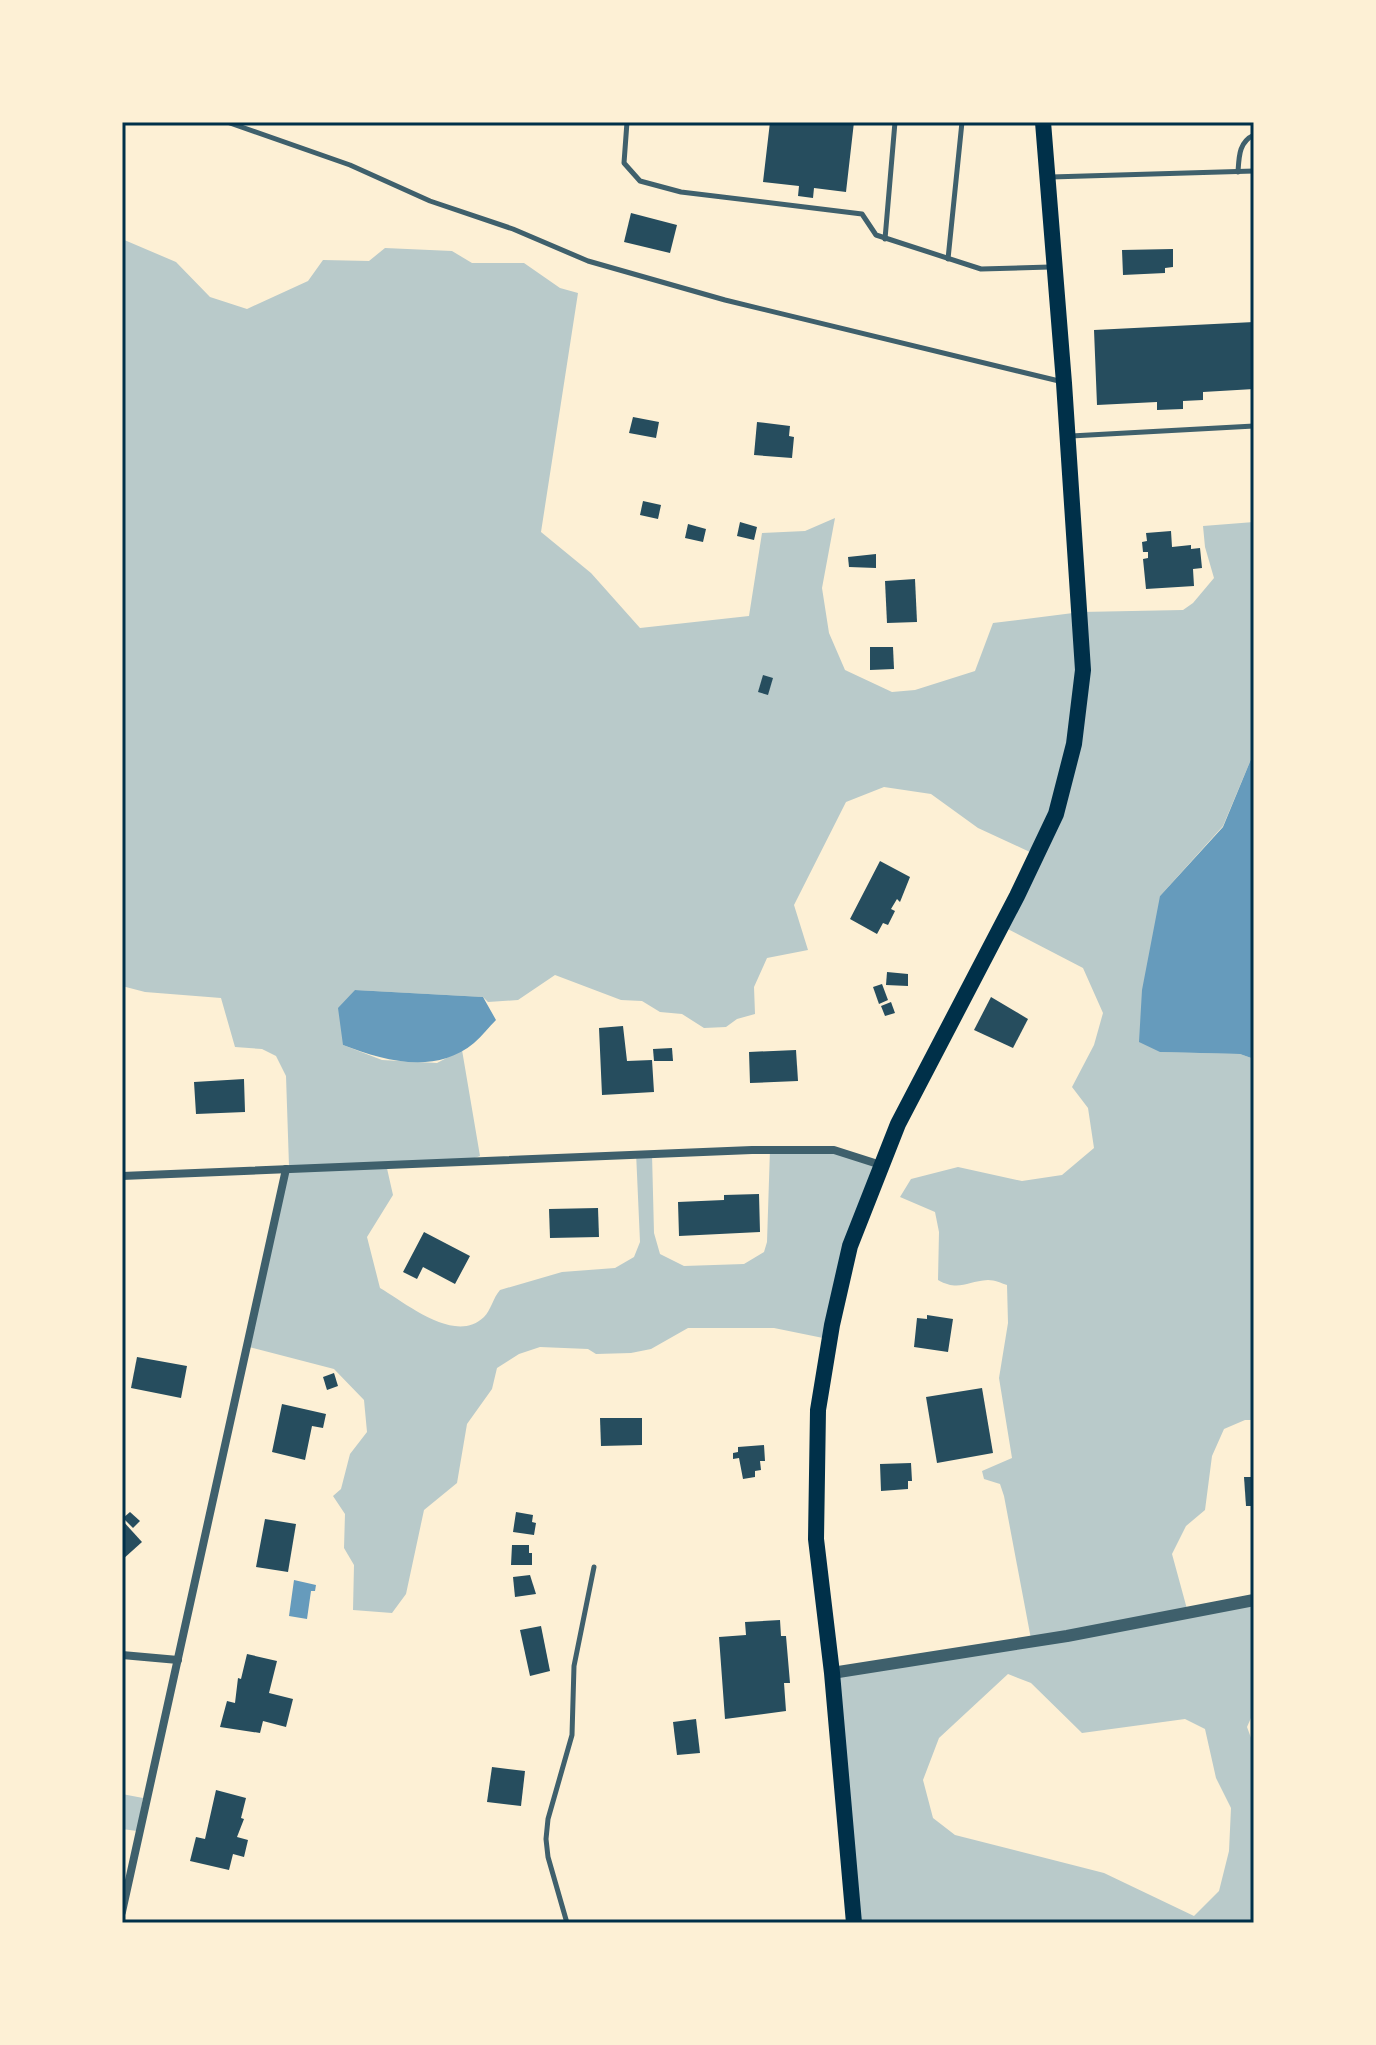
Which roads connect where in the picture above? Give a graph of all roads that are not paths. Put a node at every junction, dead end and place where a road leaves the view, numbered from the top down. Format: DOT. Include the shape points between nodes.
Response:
graph roads {
  1 [pos="227,122"];
  2 [pos="627,122"];
  3 [pos="895,122"];
  4 [pos="962,122"];
  5 [pos="1043,122"];
  6 [pos="1254,135"];
  7 [pos="1254,171"];
  8 [pos="1238,172"];
  9 [pos="1046,177"];
  10 [pos="885,239"];
  11 [pos="948,259"];
  12 [pos="1054,267"];
  13 [pos="1064,383"];
  14 [pos="1254,426"];
  15 [pos="1068,436"];
  16 [pos="882,1165"];
  17 [pos="286,1169"];
  18 [pos="122,1176"];
  19 [pos="594,1567"];
  20 [pos="1254,1600"];
  21 [pos="122,1655"];
  22 [pos="178,1660"];
  23 [pos="832,1673"];
  24 [pos="122,1912"];
  25 [pos="567,1923"];
  26 [pos="854,1923"];
  1 -- 13 [label="lane" via="350,165 588,261"];
  2 -- 10 [label="lane" via="624,163 640,181 681,192 862,214"];
  3 -- 10 [label="lane"];
  4 -- 11 [label="lane"];
  5 -- 9 [label="main road"];
  6 -- 8 [label="lane" via="1239,151"];
  7 -- 8 [label="lane"];
  8 -- 9 [label="lane"];
  9 -- 12 [label="main road"];
  10 -- 11 [label="lane"];
  11 -- 12 [label="lane" via="981,269"];
  12 -- 13 [label="main road"];
  13 -- 15 [label="main road"];
  14 -- 15 [label="lane"];
  15 -- 16 [label="main road" via="1083,670 1074,744 1056,814"];
  16 -- 17 [label="street" via="834,1150 752,1150"];
  16 -- 23 [label="main road" via="850,1246 818,1410 816,1539"];
  17 -- 18 [label="street"];
  17 -- 22 [label="street"];
  19 -- 25 [label="lane" via="574,1666 572,1735 546,1839"];
  20 -- 23 [label="street"];
  21 -- 22 [label="street"];
  22 -- 24 [label="street"];
  23 -- 26 [label="main road"];
}
